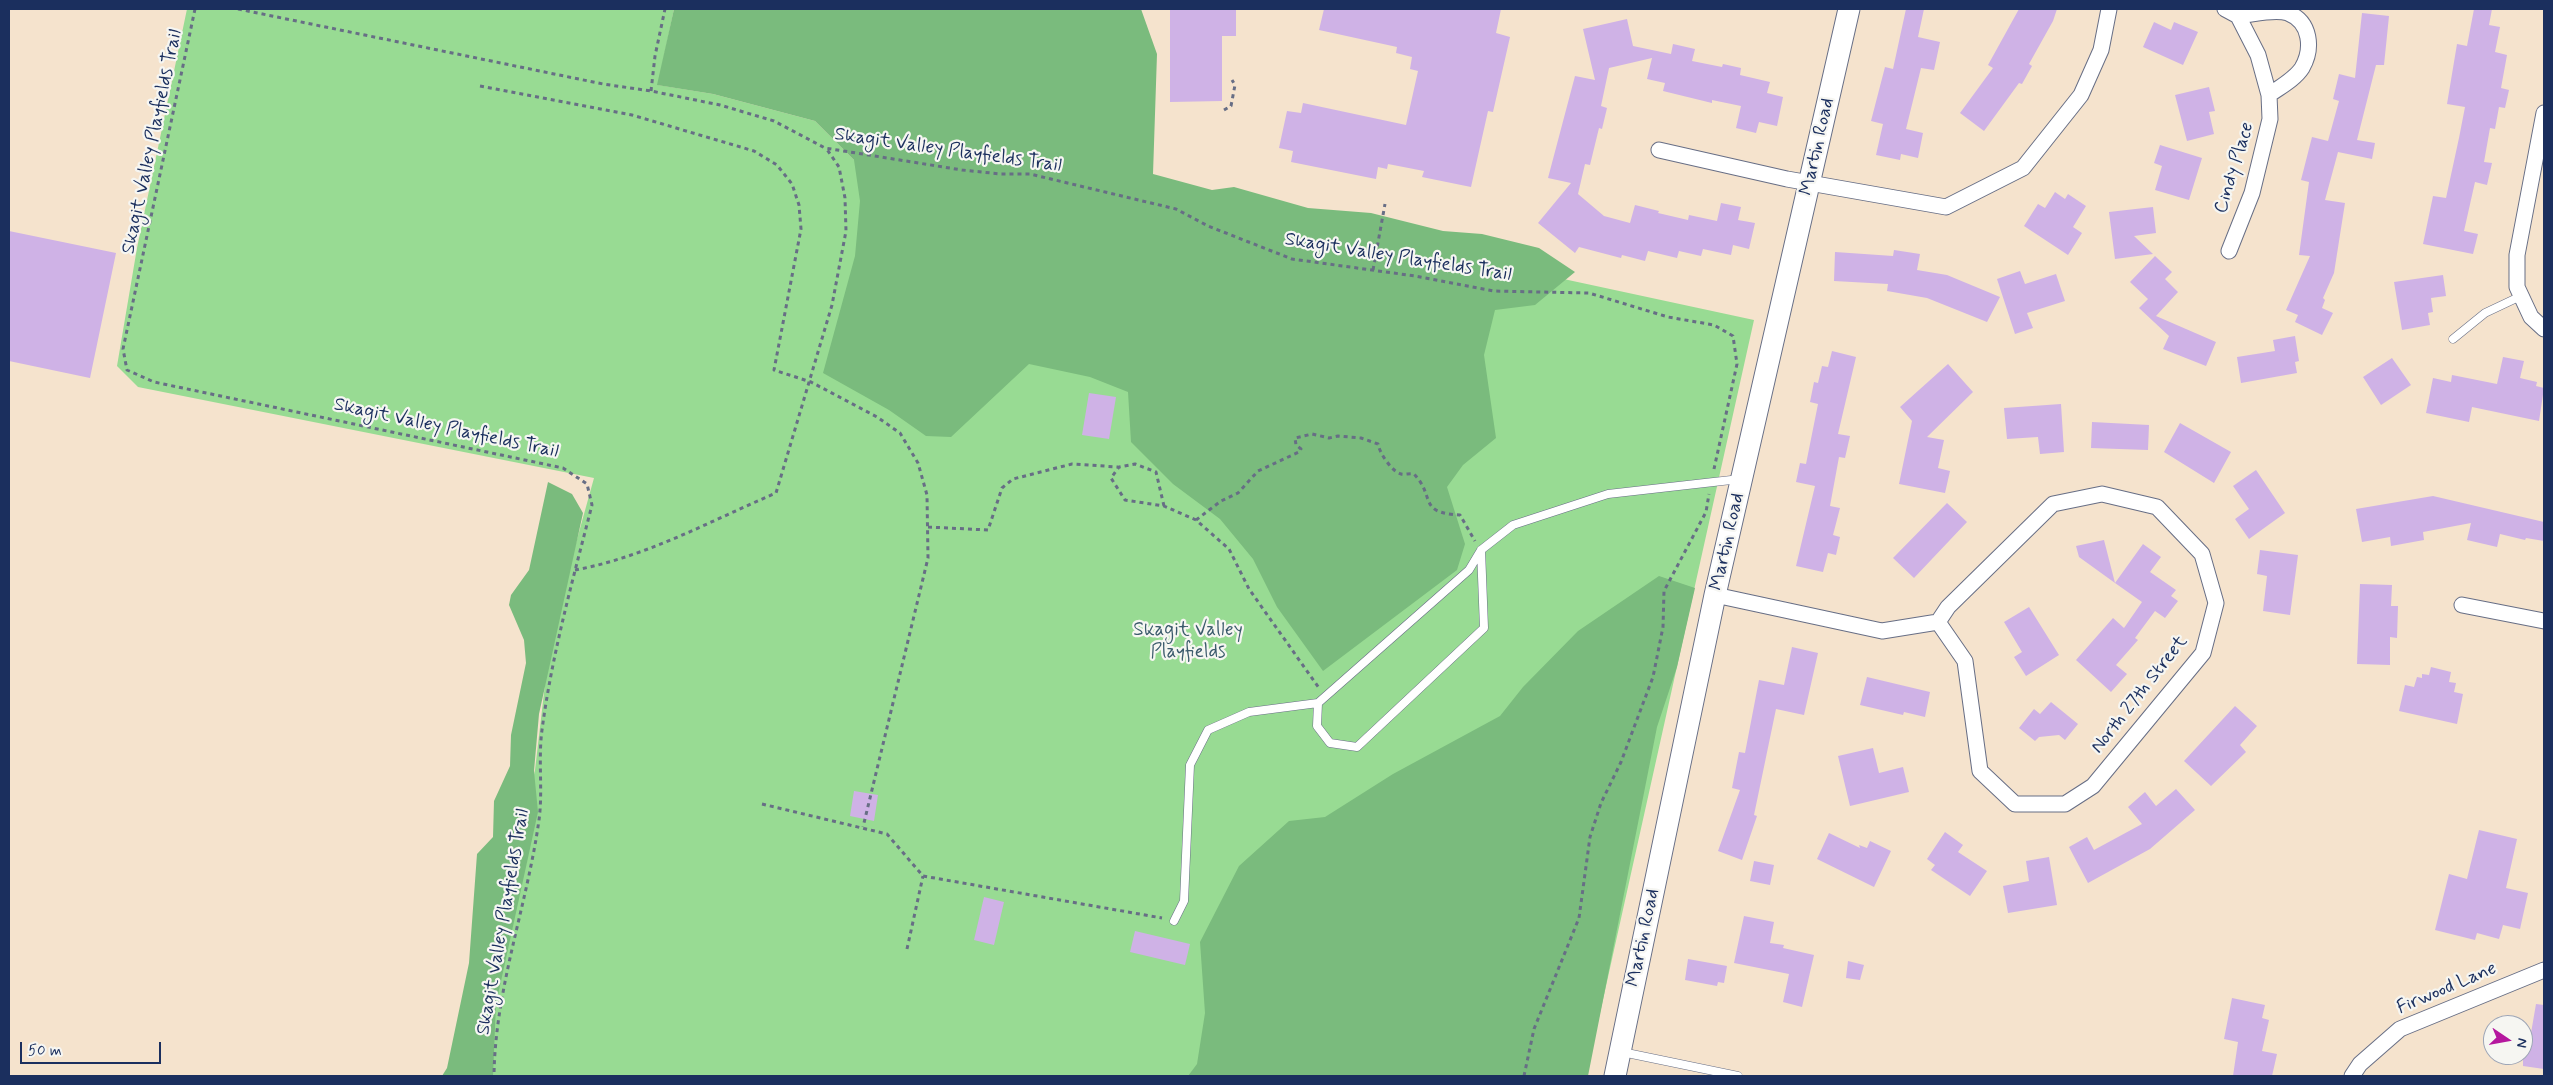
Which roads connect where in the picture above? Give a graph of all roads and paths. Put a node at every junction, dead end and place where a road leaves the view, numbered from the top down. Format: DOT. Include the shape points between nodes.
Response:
graph roads {
  1 [pos="195,9"];
  2 [pos="238,9"];
  3 [pos="665,9"];
  4 [pos="1849,9"];
  5 [pos="2109,9"];
  6 [pos="2232,13"];
  7 [pos="1232,80"];
  8 [pos="480,86"];
  9 [pos="651,91"];
  10 [pos="2269,95"];
  11 [pos="1224,110"];
  12 [pos="2544,113"];
  13 [pos="825,148"];
  14 [pos="1659,150"];
  15 [pos="1810,183"];
  16 [pos="1385,204"];
  17 [pos="2228,251"];
  18 [pos="1373,270"];
  19 [pos="2521,296"];
  20 [pos="2544,330"];
  21 [pos="2453,338"];
  22 [pos="811,382"];
  23 [pos="1119,467"];
  24 [pos="1742,479"];
  25 [pos="1710,481"];
  26 [pos="1164,506"];
  27 [pos="1196,520"];
  28 [pos="928,527"];
  29 [pos="1481,550"];
  30 [pos="575,570"];
  31 [pos="1715,595"];
  32 [pos="2462,605"];
  33 [pos="2544,621"];
  34 [pos="1938,622"];
  35 [pos="1325,696"];
  36 [pos="1318,703"];
  37 [pos="762,804"];
  38 [pos="863,827"];
  39 [pos="923,876"];
  40 [pos="1174,920"];
  41 [pos="907,949"];
  42 [pos="2544,970"];
  43 [pos="1620,1051"];
  44 [pos="494,1076"];
  45 [pos="1524,1076"];
  46 [pos="1615,1076"];
  47 [pos="1738,1076"];
  48 [pos="2352,1076"];
  1 -- 30 [label="path, Skagit Valley Playfields Trail" via="123,349 127,370 154,382 563,468 587,484 592,505"];
  2 -- 9 [label="path, Skagit Valley Playfields Trail"];
  3 -- 9 [label="path"];
  4 -- 15 [label="street, Martin Road"];
  5 -- 15 [label="street" via="2101,50 2081,95 2023,168 1946,207"];
  6 -- 10 [label="street, Cindy Place" via="2258,55"];
  6 -- 10 [label="street, Cindy Place" via="2288,13 2306,28 2310,49 2302,69"];
  7 -- 11 [label="path" via="1235,85 1231,106"];
  8 -- 22 [label="path" via="632,115 754,151 778,165 792,184 799,205 801,229 774,370"];
  9 -- 13 [label="path, Skagit Valley Playfields Trail" via="720,104 774,121"];
  10 -- 17 [label="street, Cindy Place" via="2270,119 2252,193"];
  12 -- 19 [label="street" via="2516,255 2517,288"];
  13 -- 18 [label="path, Skagit Valley Playfields Trail" via="962,170 1030,174 1176,209 1208,226 1292,259"];
  13 -- 22 [label="path" via="839,167 845,198 846,231 832,305"];
  14 -- 15 [label="street"];
  15 -- 24 [label="street, Martin Road"];
  16 -- 18 [label="path"];
  18 -- 25 [label="path, Skagit Valley Playfields Trail" via="1494,291 1589,293 1668,317 1714,325 1732,336 1737,364"];
  19 -- 20 [label="street" via="2531,316"];
  19 -- 21 [label="lane" via="2485,313"];
  22 -- 28 [label="path" via="877,416 900,433 918,463 927,495"];
  22 -- 30 [label="path" via="776,494 663,543 601,565"];
  23 -- 26 [label="path" via="1135,464 1156,472"];
  23 -- 26 [label="path" via="1111,478 1125,500"];
  23 -- 28 [label="path" via="1072,464 1014,479 1002,488 988,530"];
  24 -- 25 [label="lane"];
  24 -- 31 [label="street, Martin Road"];
  25 -- 29 [label="lane" via="1608,494 1513,525"];
  25 -- 45 [label="path, Skagit Valley Playfields Trail" via="1706,512 1664,591 1663,628 1653,677 1590,837 1579,918 1534,1029"];
  26 -- 27 [label="path"];
  27 -- 29 [label="path" via="1238,493 1258,471 1296,454 1301,448 1296,446 1295,438 1312,434 1329,438 1361,438 1378,444 1379,452 1392,468 1402,474 1414,474 1436,511 1443,515 1460,515"];
  27 -- 35 [label="path" via="1229,549 1254,597"];
  28 -- 38 [label="path" via="928,558"];
  29 -- 35 [label="lane" via="1469,570"];
  29 -- 36 [label="lane" via="1484,628 1357,747 1330,743 1317,726"];
  30 -- 44 [label="path, Skagit Valley Playfields Trail" via="553,661 542,731 539,819 504,989 494,1051"];
  31 -- 34 [label="street" via="1882,631"];
  31 -- 43 [label="street, Martin Road"];
  32 -- 33 [label="street"];
  34 -- 34 [label="street, North 27th Street" via="1948,607 2054,504 2102,494 2157,508 2202,554 2216,602 2203,653 2093,786 2065,804 2015,804 1980,771 1965,661"];
  35 -- 36 [label="lane"];
  36 -- 40 [label="lane" via="1249,712 1208,730 1190,766 1184,902"];
  37 -- 38 [label="path"];
  38 -- 39 [label="path" via="887,834"];
  39 -- 40 [label="path"];
  39 -- 41 [label="path"];
  42 -- 48 [label="street, Firwood Lane" via="2400,1029 2360,1064"];
  43 -- 46 [label="street, Martin Road"];
  43 -- 47 [label="lane"];
}
